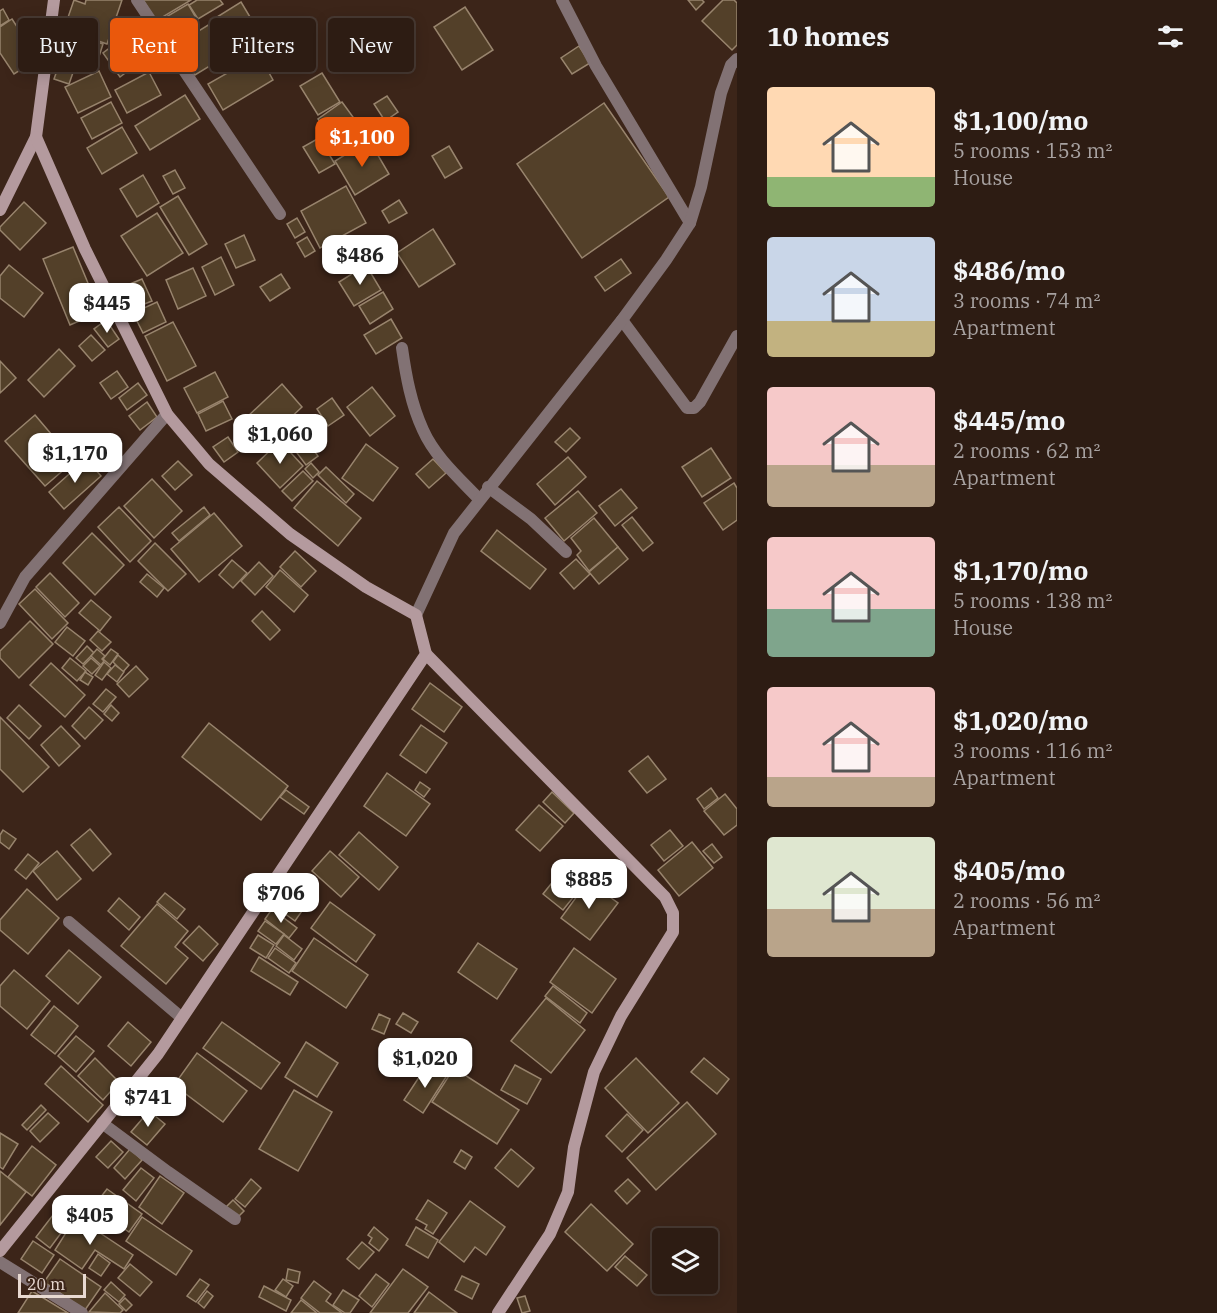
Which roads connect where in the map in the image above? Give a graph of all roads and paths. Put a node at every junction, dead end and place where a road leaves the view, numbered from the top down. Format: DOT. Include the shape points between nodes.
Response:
graph roads {
  1 [pos="54,0"];
  2 [pos="137,0"];
  3 [pos="562,0"];
  4 [pos="737,58"];
  5 [pos="36,137"];
  6 [pos="0,208"];
  7 [pos="280,214"];
  8 [pos="690,223"];
  9 [pos="622,320"];
  10 [pos="737,336"];
  11 [pos="402,348"];
  12 [pos="167,414"];
  13 [pos="488,487"];
  14 [pos="479,499"];
  15 [pos="566,552"];
  16 [pos="416,615"];
  17 [pos="0,623"];
  18 [pos="426,654"];
  19 [pos="69,922"];
  20 [pos="182,1018"];
  21 [pos="102,1123"];
  22 [pos="235,1219"];
  23 [pos="0,1251"];
  24 [pos="0,1262"];
  25 [pos="82,1313"];
  26 [pos="498,1313"];
  1 -- 5 [label="street"];
  2 -- 7 [label="street"];
  3 -- 8 [label="street" via="596,66"];
  4 -- 8 [label="street" via="721,93"];
  5 -- 6 [label="street"];
  5 -- 12 [label="street" via="85,249"];
  8 -- 9 [label="street"];
  9 -- 10 [label="street" via="687,408 700,402"];
  9 -- 13 [label="street"];
  11 -- 14 [label="street" via="408,386 423,431 444,463"];
  12 -- 16 [label="street" via="209,464 290,534 366,587"];
  12 -- 17 [label="street" via="25,577"];
  13 -- 14 [label="street"];
  13 -- 15 [label="street"];
  14 -- 16 [label="street" via="454,532"];
  16 -- 18 [label="street"];
  18 -- 20 [label="street"];
  18 -- 26 [label="street" via="665,897 674,913 673,932 621,1016 594,1071 574,1147 568,1192 550,1234"];
  19 -- 20 [label="street"];
  20 -- 21 [label="street"];
  21 -- 22 [label="street"];
  21 -- 23 [label="street"];
  24 -- 25 [label="street"];
}
